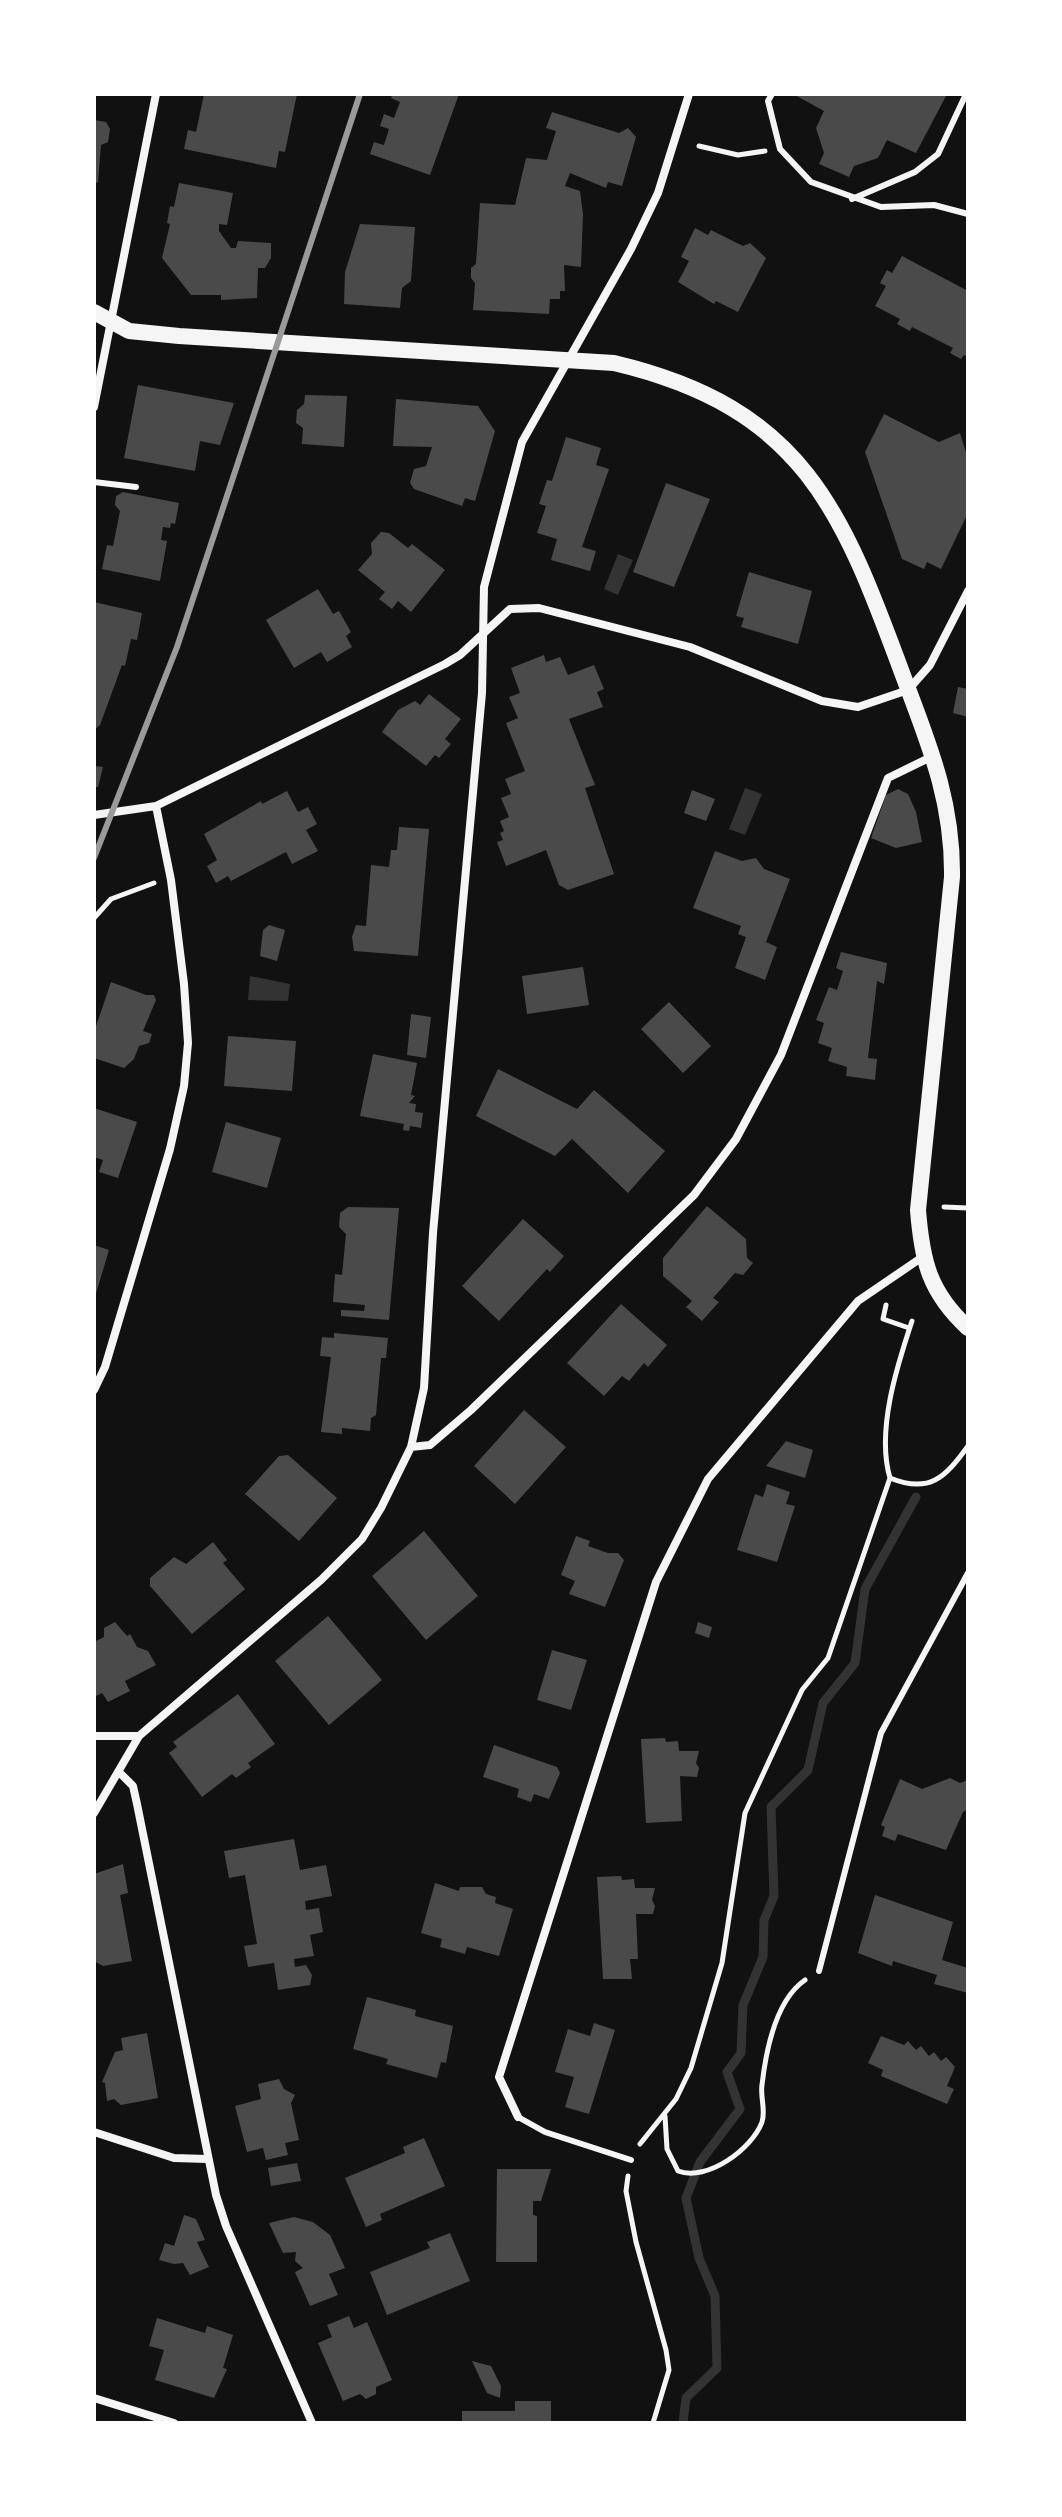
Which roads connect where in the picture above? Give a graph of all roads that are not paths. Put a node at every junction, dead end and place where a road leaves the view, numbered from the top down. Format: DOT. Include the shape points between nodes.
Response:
graph roads {
  1 [pos="156,94"];
  2 [pos="689,94"];
  3 [pos="772,94"];
  4 [pos="966,94"];
  5 [pos="852,199"];
  6 [pos="968,214"];
  7 [pos="94,312"];
  8 [pos="111,322"];
  9 [pos="566,359"];
  10 [pos="94,407"];
  11 [pos="94,482"];
  12 [pos="136,487"];
  13 [pos="968,591"];
  14 [pos="481,637"];
  15 [pos="908,690"];
  16 [pos="933,756"];
  17 [pos="156,806"];
  18 [pos="94,815"];
  19 [pos="921,1258"];
  20 [pos="968,1328"];
  21 [pos="94,1390"];
  22 [pos="411,1447"];
  23 [pos="968,1573"];
  24 [pos="94,1736"];
  25 [pos="139,1736"];
  26 [pos="119,1772"];
  27 [pos="94,1813"];
  28 [pos="819,1971"];
  29 [pos="518,2117"];
  30 [pos="94,2132"];
  31 [pos="207,2159"];
  32 [pos="631,2160"];
  33 [pos="94,2398"];
  34 [pos="174,2423"];
  35 [pos="312,2423"];
  1 -- 8 [label="street"];
  2 -- 9 [label="street" via="658,193"];
  3 -- 5 [label="lane" via="768,101 780,149 811,182"];
  4 -- 5 [label="lane" via="938,154 915,172"];
  5 -- 6 [label="lane" via="881,207 934,205"];
  7 -- 8 [label="main road"];
  8 -- 9 [label="main road" via="129,331 254,342"];
  8 -- 10 [label="street"];
  9 -- 14 [label="street" via="522,442 484,587"];
  9 -- 15 [label="main road" via="645,371 708,393 751,420 801,465 841,524"];
  11 -- 12 [label="lane"];
  13 -- 15 [label="street" via="930,665"];
  14 -- 15 [label="street" via="510,609 531,607 690,647 822,701 858,707"];
  14 -- 17 [label="street" via="445,664"];
  14 -- 22 [label="street" via="482,693 435,1202 424,1388"];
  15 -- 16 [label="main road"];
  16 -- 19 [label="main road" via="953,836 918,1210"];
  16 -- 22 [label="street" via="888,778 781,1055 736,1139 694,1195 471,1410 430,1445"];
  17 -- 18 [label="street"];
  17 -- 21 [label="street" via="184,984 184,1086 170,1149"];
  19 -- 20 [label="main road" via="938,1295"];
  19 -- 29 [label="street" via="858,1301 772,1400 708,1479 656,1582 499,2077"];
  22 -- 25 [label="street" via="362,1539"];
  23 -- 28 [label="lane" via="881,1733"];
  24 -- 25 [label="street"];
  25 -- 26 [label="street"];
  26 -- 27 [label="street"];
  26 -- 31 [label="street" via="133,1786"];
  29 -- 32 [label="lane" via="545,2132"];
  30 -- 31 [label="street" via="174,2158"];
  31 -- 35 [label="street" via="226,2226"];
  33 -- 34 [label="street"];
}
